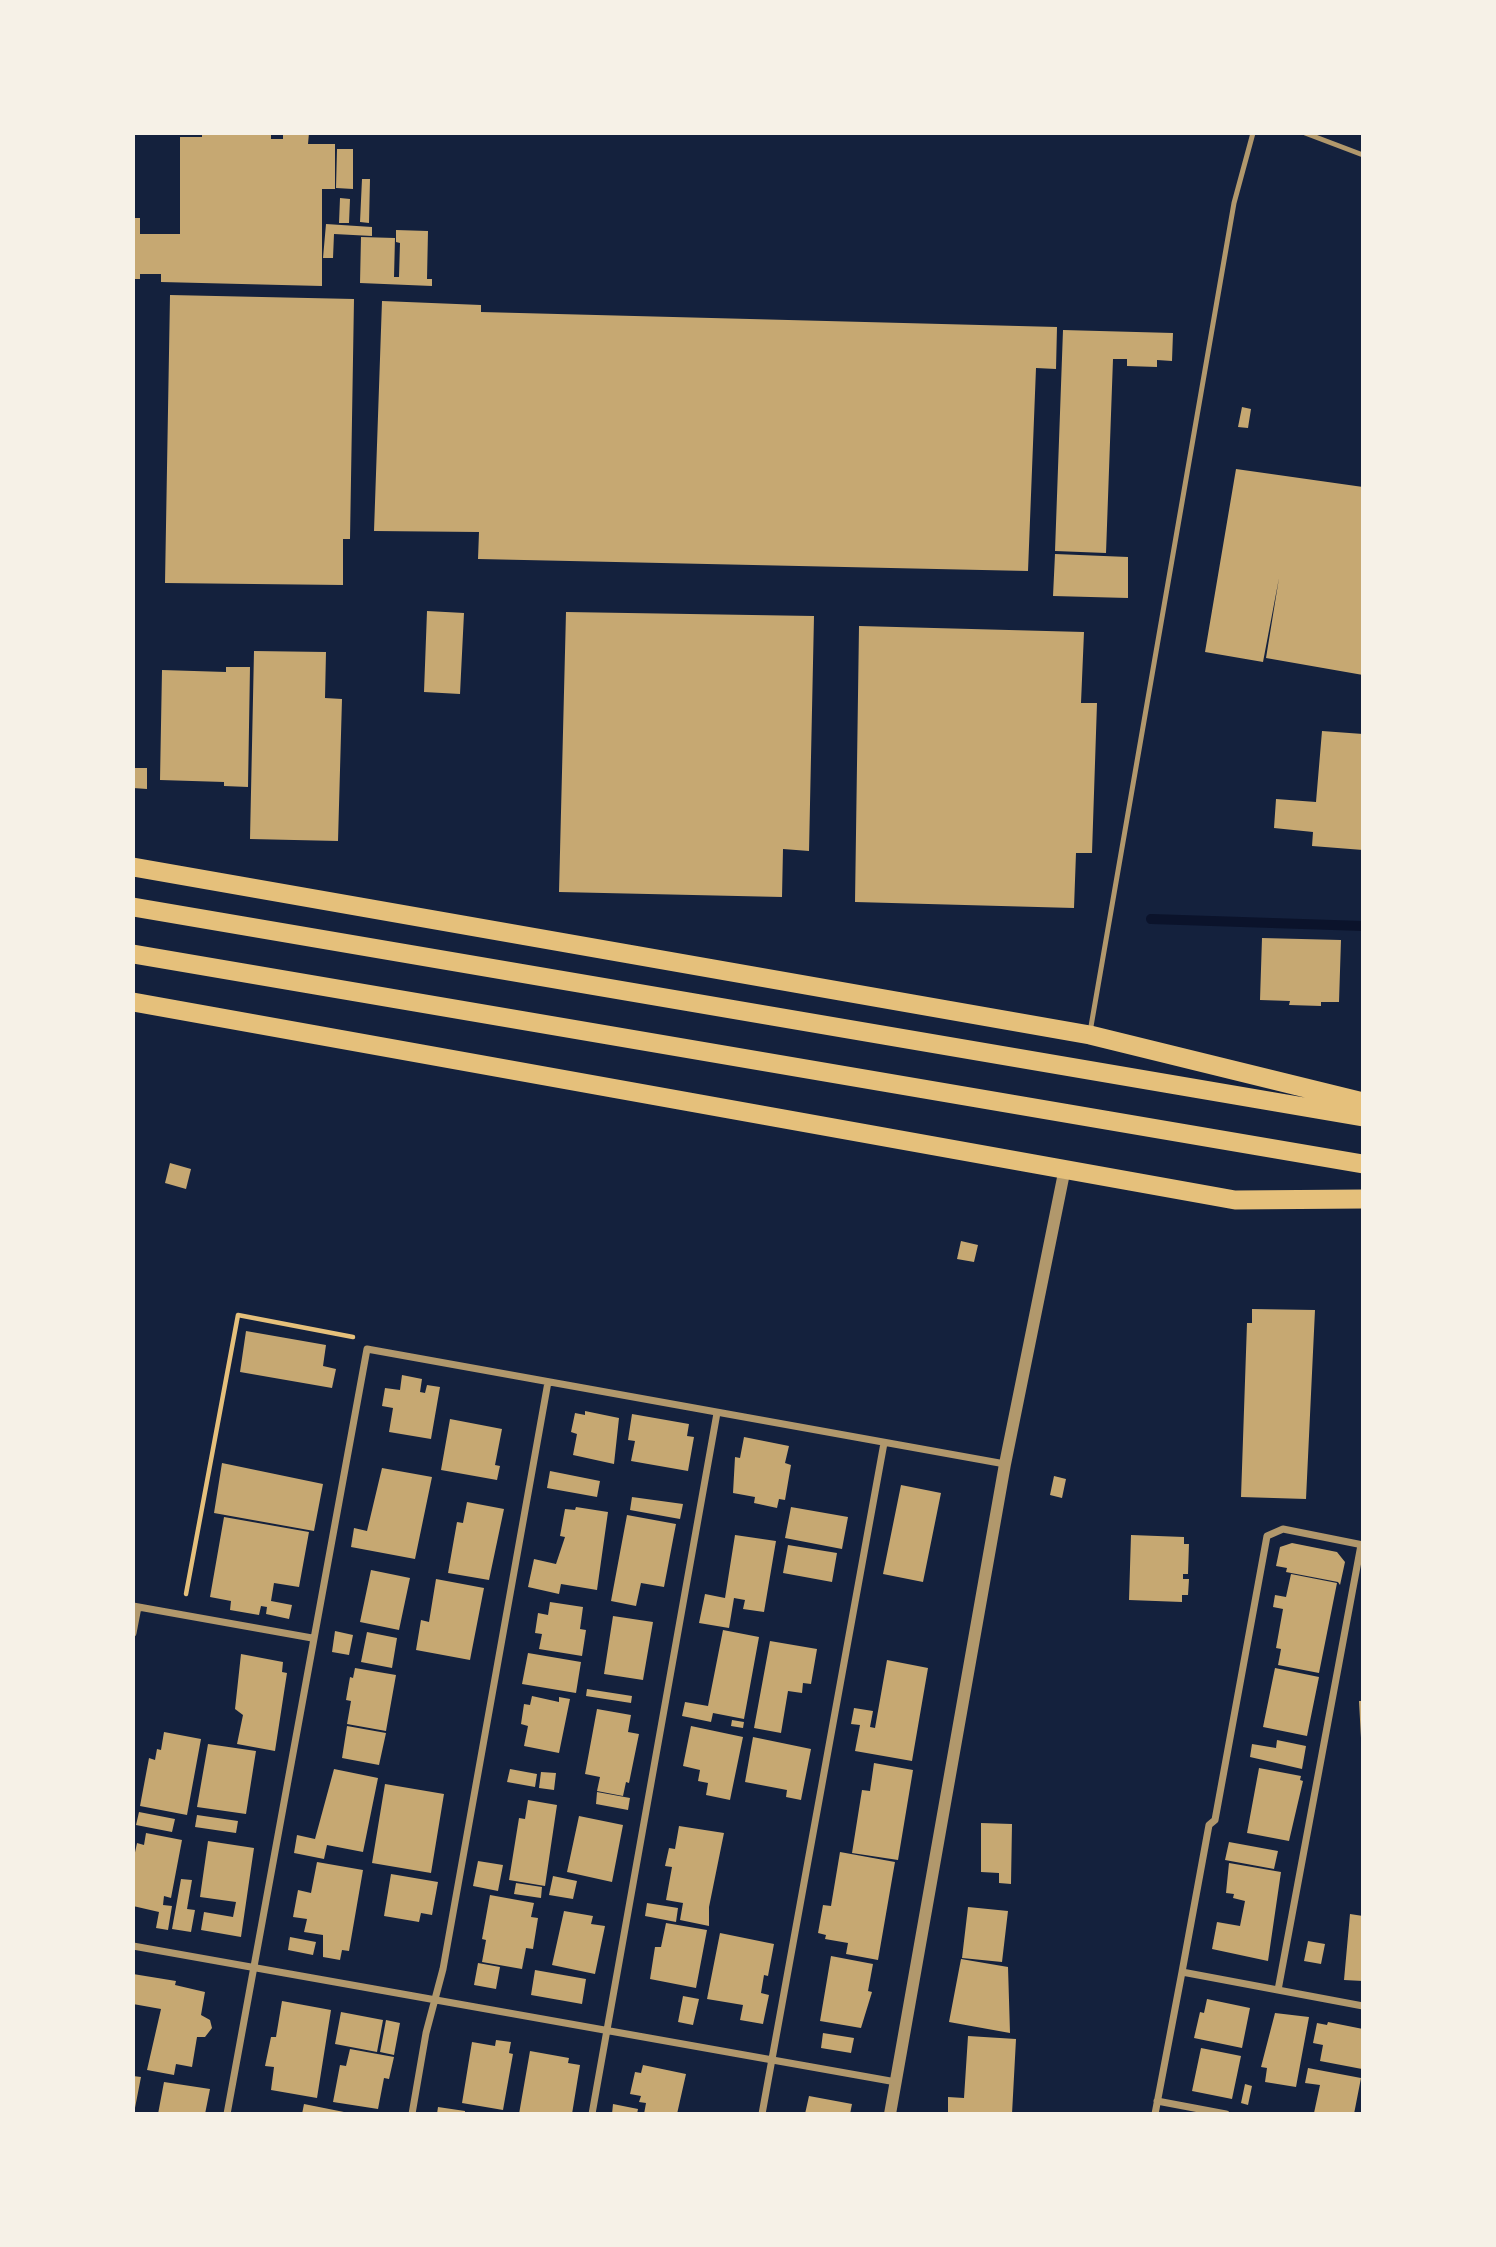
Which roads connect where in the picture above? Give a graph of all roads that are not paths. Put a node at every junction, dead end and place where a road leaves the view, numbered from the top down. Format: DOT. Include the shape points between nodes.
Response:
graph roads {
  1 [pos="1253,133"];
  2 [pos="1305,133"];
  3 [pos="1363,155"];
  4 [pos="133,867"];
  5 [pos="133,907"];
  6 [pos="133,954"];
  7 [pos="133,1002"];
  8 [pos="1090,1035"];
  9 [pos="1363,1102"];
  10 [pos="1363,1117"];
  11 [pos="1363,1164"];
  12 [pos="1065,1168"];
  13 [pos="1363,1199"];
  14 [pos="548,1382"];
  15 [pos="717,1413"];
  16 [pos="884,1443"];
  17 [pos="1005,1464"];
  18 [pos="1362,1545"];
  19 [pos="135,1606"];
  20 [pos="133,1633"];
  21 [pos="312,1638"];
  22 [pos="133,1946"];
  23 [pos="253,1968"];
  24 [pos="1182,1972"];
  25 [pos="1278,1990"];
  26 [pos="434,2000"];
  27 [pos="1363,2006"];
  28 [pos="607,2030"];
  29 [pos="772,2060"];
  30 [pos="896,2082"];
  31 [pos="1157,2101"];
  32 [pos="228,2114"];
  33 [pos="412,2114"];
  34 [pos="592,2114"];
  35 [pos="762,2114"];
  36 [pos="890,2114"];
  37 [pos="1154,2114"];
  38 [pos="1226,2114"];
  1 -- 8 [label="lane" via="1234,203"];
  2 -- 3 [label="lane"];
  4 -- 8 [label="highway"];
  5 -- 10 [label="highway"];
  6 -- 11 [label="highway"];
  7 -- 12 [label="highway"];
  8 -- 9 [label="highway"];
  12 -- 13 [label="highway" via="1235,1200"];
  12 -- 17 [label="street"];
  14 -- 15 [label="street"];
  14 -- 21 [label="street" via="367,1349"];
  14 -- 26 [label="street"];
  15 -- 16 [label="street"];
  15 -- 28 [label="street"];
  16 -- 17 [label="street"];
  16 -- 29 [label="street"];
  17 -- 30 [label="street"];
  18 -- 24 [label="street" via="1283,1529 1267,1536"];
  18 -- 25 [label="street"];
  19 -- 20 [label="street"];
  19 -- 21 [label="street"];
  21 -- 23 [label="street"];
  22 -- 23 [label="street"];
  23 -- 26 [label="street"];
  23 -- 32 [label="street"];
  24 -- 25 [label="street"];
  24 -- 31 [label="street"];
  25 -- 27 [label="street"];
  26 -- 28 [label="street"];
  26 -- 33 [label="street"];
  28 -- 29 [label="street"];
  28 -- 34 [label="street"];
  29 -- 30 [label="street"];
  29 -- 35 [label="street"];
  30 -- 36 [label="street"];
  31 -- 37 [label="street"];
  31 -- 38 [label="street"];
}
